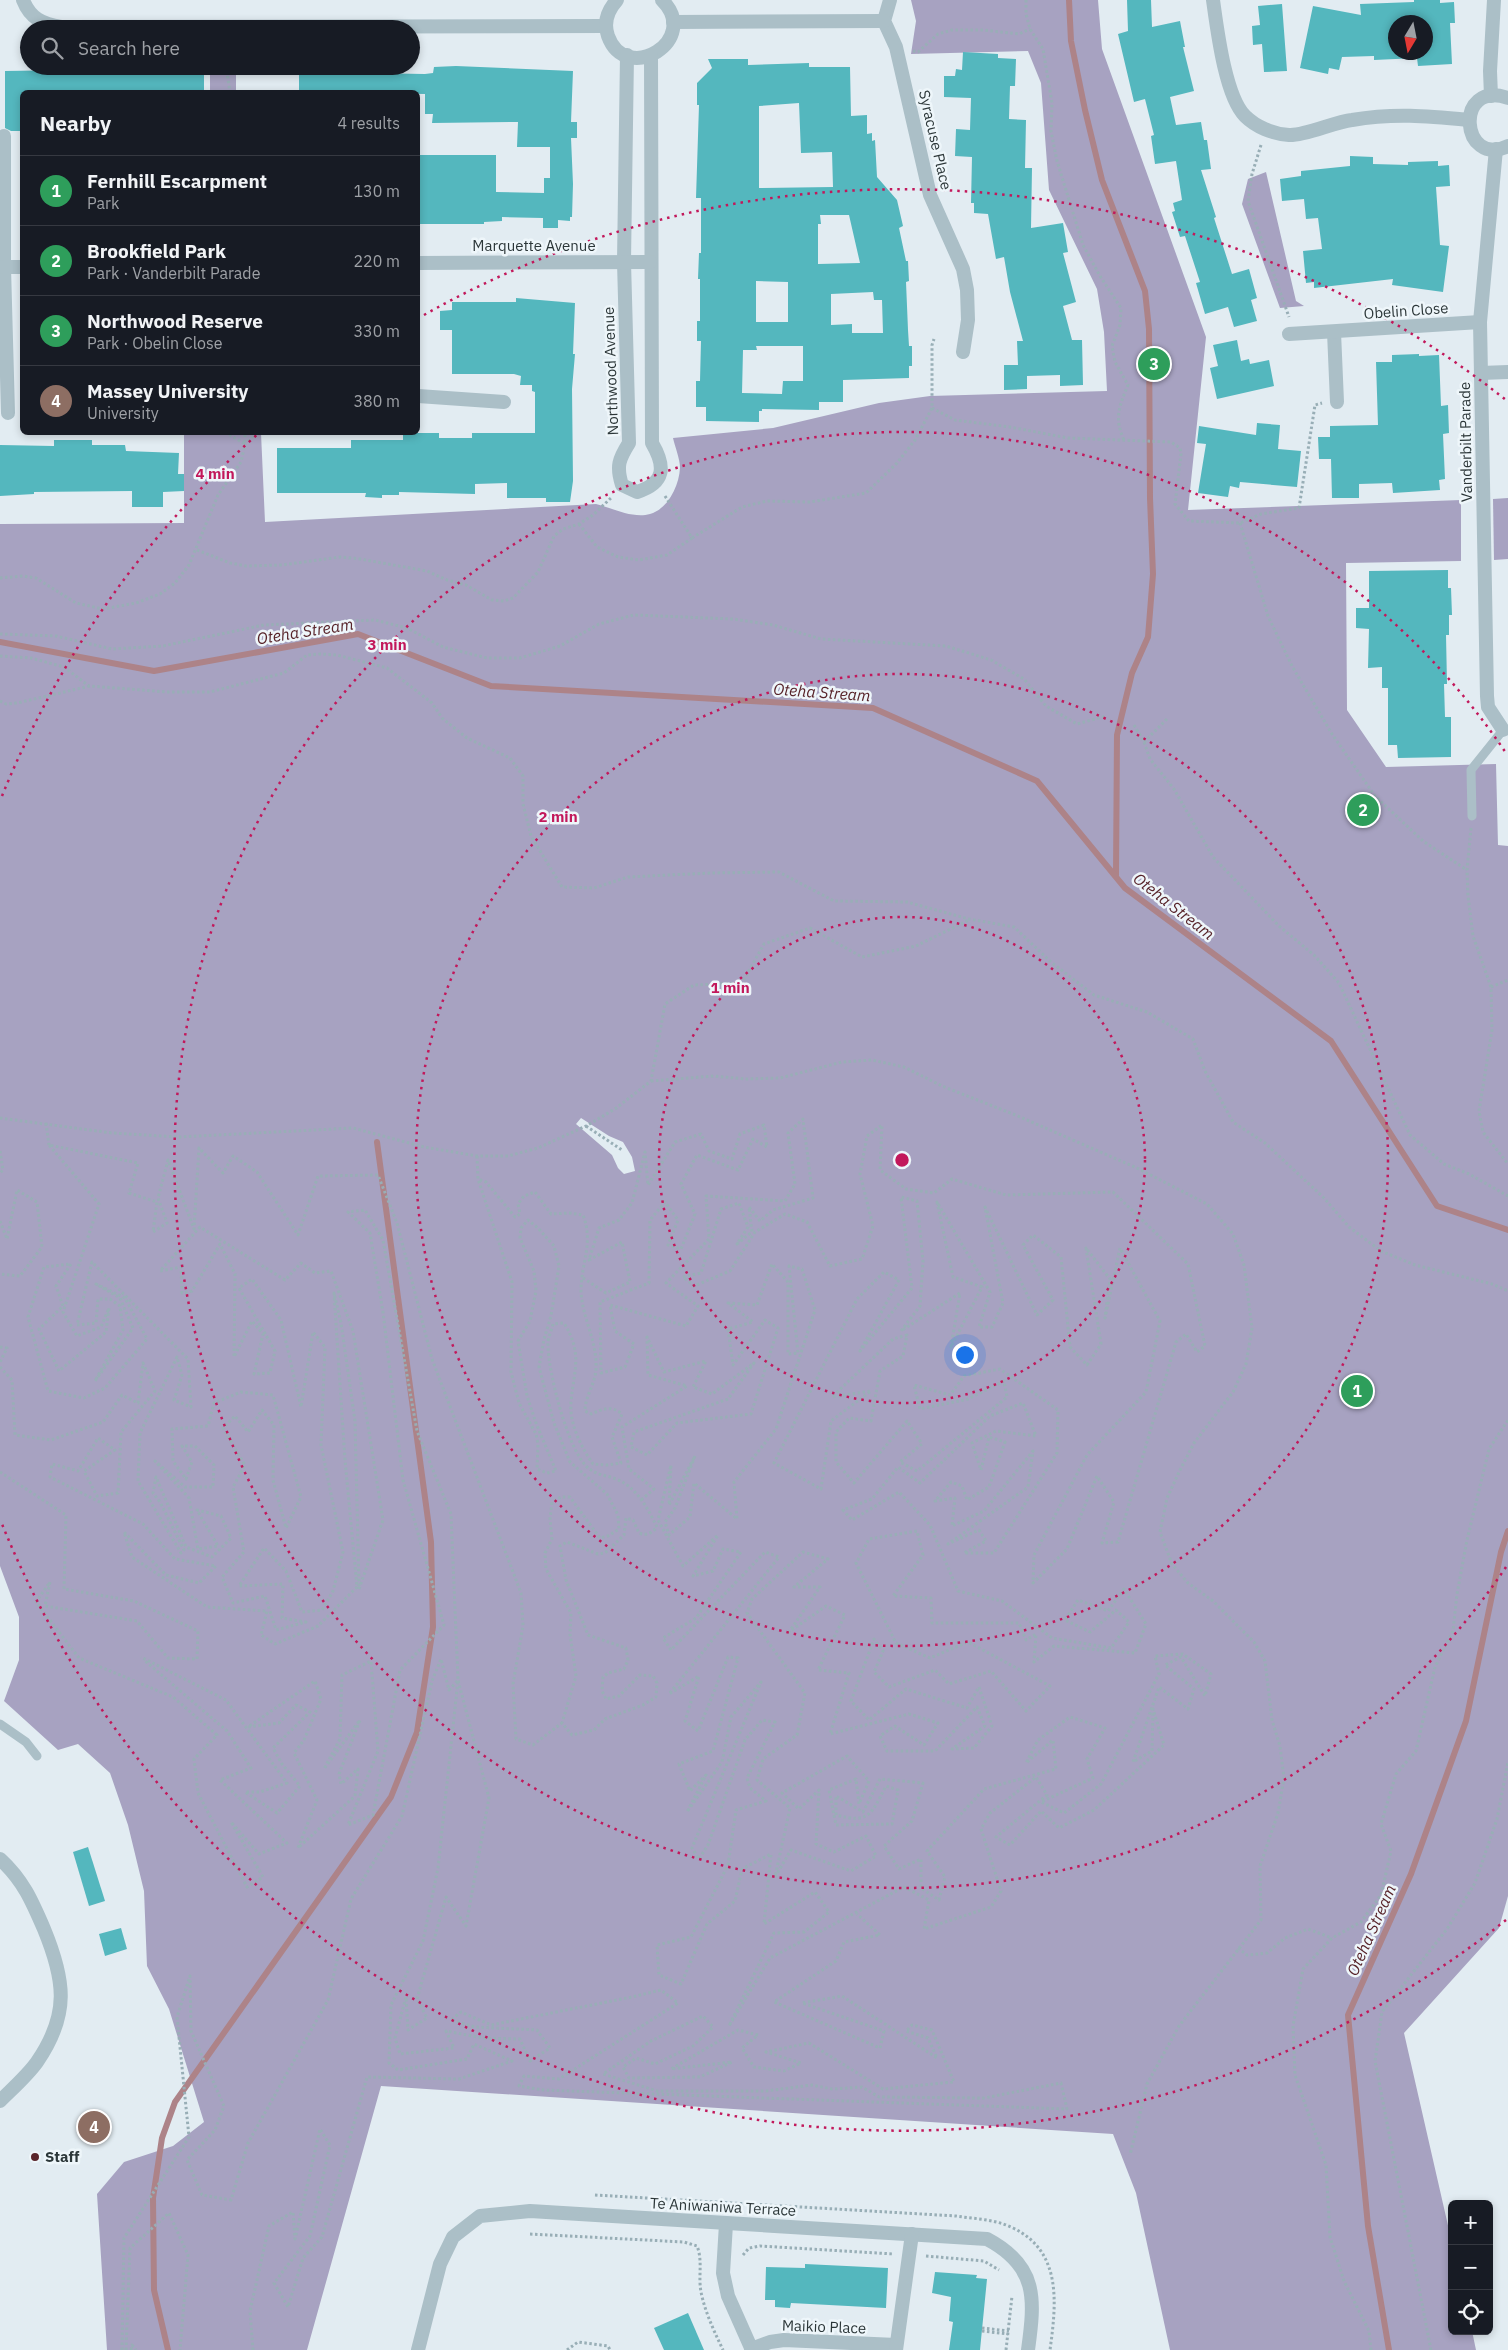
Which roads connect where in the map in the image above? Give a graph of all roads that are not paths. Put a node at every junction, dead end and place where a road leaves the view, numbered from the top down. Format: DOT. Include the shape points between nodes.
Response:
graph roads {
  1 [pos="23,0"];
  2 [pos="617,0"];
  3 [pos="662,0"];
  4 [pos="890,0"];
  5 [pos="1213,0"];
  6 [pos="1494,0"];
  7 [pos="38,20"];
  8 [pos="884,21"];
  9 [pos="673,22"];
  10 [pos="420,26"];
  11 [pos="606,26"];
  12 [pos="627,55"];
  13 [pos="651,56"];
  14 [pos="1491,96"];
  15 [pos="1508,98"];
  16 [pos="1469,120"];
  17 [pos="4,136"];
  18 [pos="1502,148"];
  19 [pos="624,262"];
  20 [pos="650,262"];
  21 [pos="420,263"];
  22 [pos="4,267"];
  23 [pos="20,267"];
  24 [pos="1480,322"];
  25 [pos="1334,332"];
  26 [pos="1288,334"];
  27 [pos="963,352"];
  28 [pos="1508,372"];
  29 [pos="1481,373"];
  30 [pos="420,396"];
  31 [pos="1337,400"];
  32 [pos="504,402"];
  33 [pos="4,413"];
  34 [pos="20,413"];
  35 [pos="1503,730"];
  36 [pos="1472,816"];
  37 [pos="0,1724"];
  38 [pos="38,1756"];
  39 [pos="0,1859"];
  40 [pos="0,2101"];
  41 [pos="726,2224"];
  42 [pos="912,2234"];
  43 [pos="896,2348"];
  44 [pos="418,2350"];
  45 [pos="752,2350"];
  46 [pos="1028,2350"];
  1 -- 7 [label="street"];
  2 -- 11 [label="street" via="609,11"];
  3 -- 9 [label="street"];
  4 -- 8 [label="street"];
  5 -- 16 [label="street" via="1217,36 1232,92 1244,115 1265,130 1291,135 1350,120 1392,114"];
  6 -- 14 [label="street"];
  8 -- 9 [label="street"];
  8 -- 27 [label="street, Syracuse Place" via="896,47 930,195 963,269 968,320"];
  9 -- 13 [label="street" via="668,42"];
  10 -- 11 [label="street"];
  11 -- 12 [label="street" via="614,47"];
  12 -- 13 [label="street"];
  12 -- 19 [label="street, Northwood Avenue"];
  13 -- 20 [label="street"];
  14 -- 15 [label="street"];
  14 -- 16 [label="street" via="1478,102"];
  16 -- 18 [label="street" via="1469,129 1479,144"];
  17 -- 22 [label="street"];
  18 -- 24 [label="street, Vanderbilt Parade"];
  19 -- 20 [label="street, Marquette Avenue"];
  19 -- 20 [label="street, Northwood Avenue" via="629,443 617,470 622,485 637,492 656,483 661,461 652,444"];
  19 -- 21 [label="street, Marquette Avenue"];
  22 -- 23 [label="street"];
  22 -- 33 [label="street"];
  24 -- 25 [label="street, Obelin Close"];
  24 -- 29 [label="street, Vanderbilt Parade"];
  25 -- 26 [label="street, Obelin Close"];
  25 -- 31 [label="street"];
  28 -- 29 [label="street"];
  29 -- 35 [label="street, Vanderbilt Parade" via="1487,696 1488,707"];
  30 -- 32 [label="street"];
  33 -- 34 [label="street"];
  35 -- 36 [label="lane" via="1470,770"];
  37 -- 38 [label="lane" via="26,1742"];
  39 -- 40 [label="street" via="26,1888 57,1962 61,1990 61,2012 36,2063"];
  41 -- 42 [label="street, Te Aniwaniwa Terrace"];
  41 -- 44 [label="street, Te Aniwaniwa Terrace" via="530,2211 480,2216 453,2237 440,2264"];
  41 -- 45 [label="street" via="723,2273 728,2296"];
  42 -- 43 [label="street"];
  42 -- 46 [label="street, Te Aniwaniwa Terrace" via="987,2239 1005,2248 1022,2267 1032,2290"];
  43 -- 45 [label="street, Maikio Place" via="784,2340"];
}
